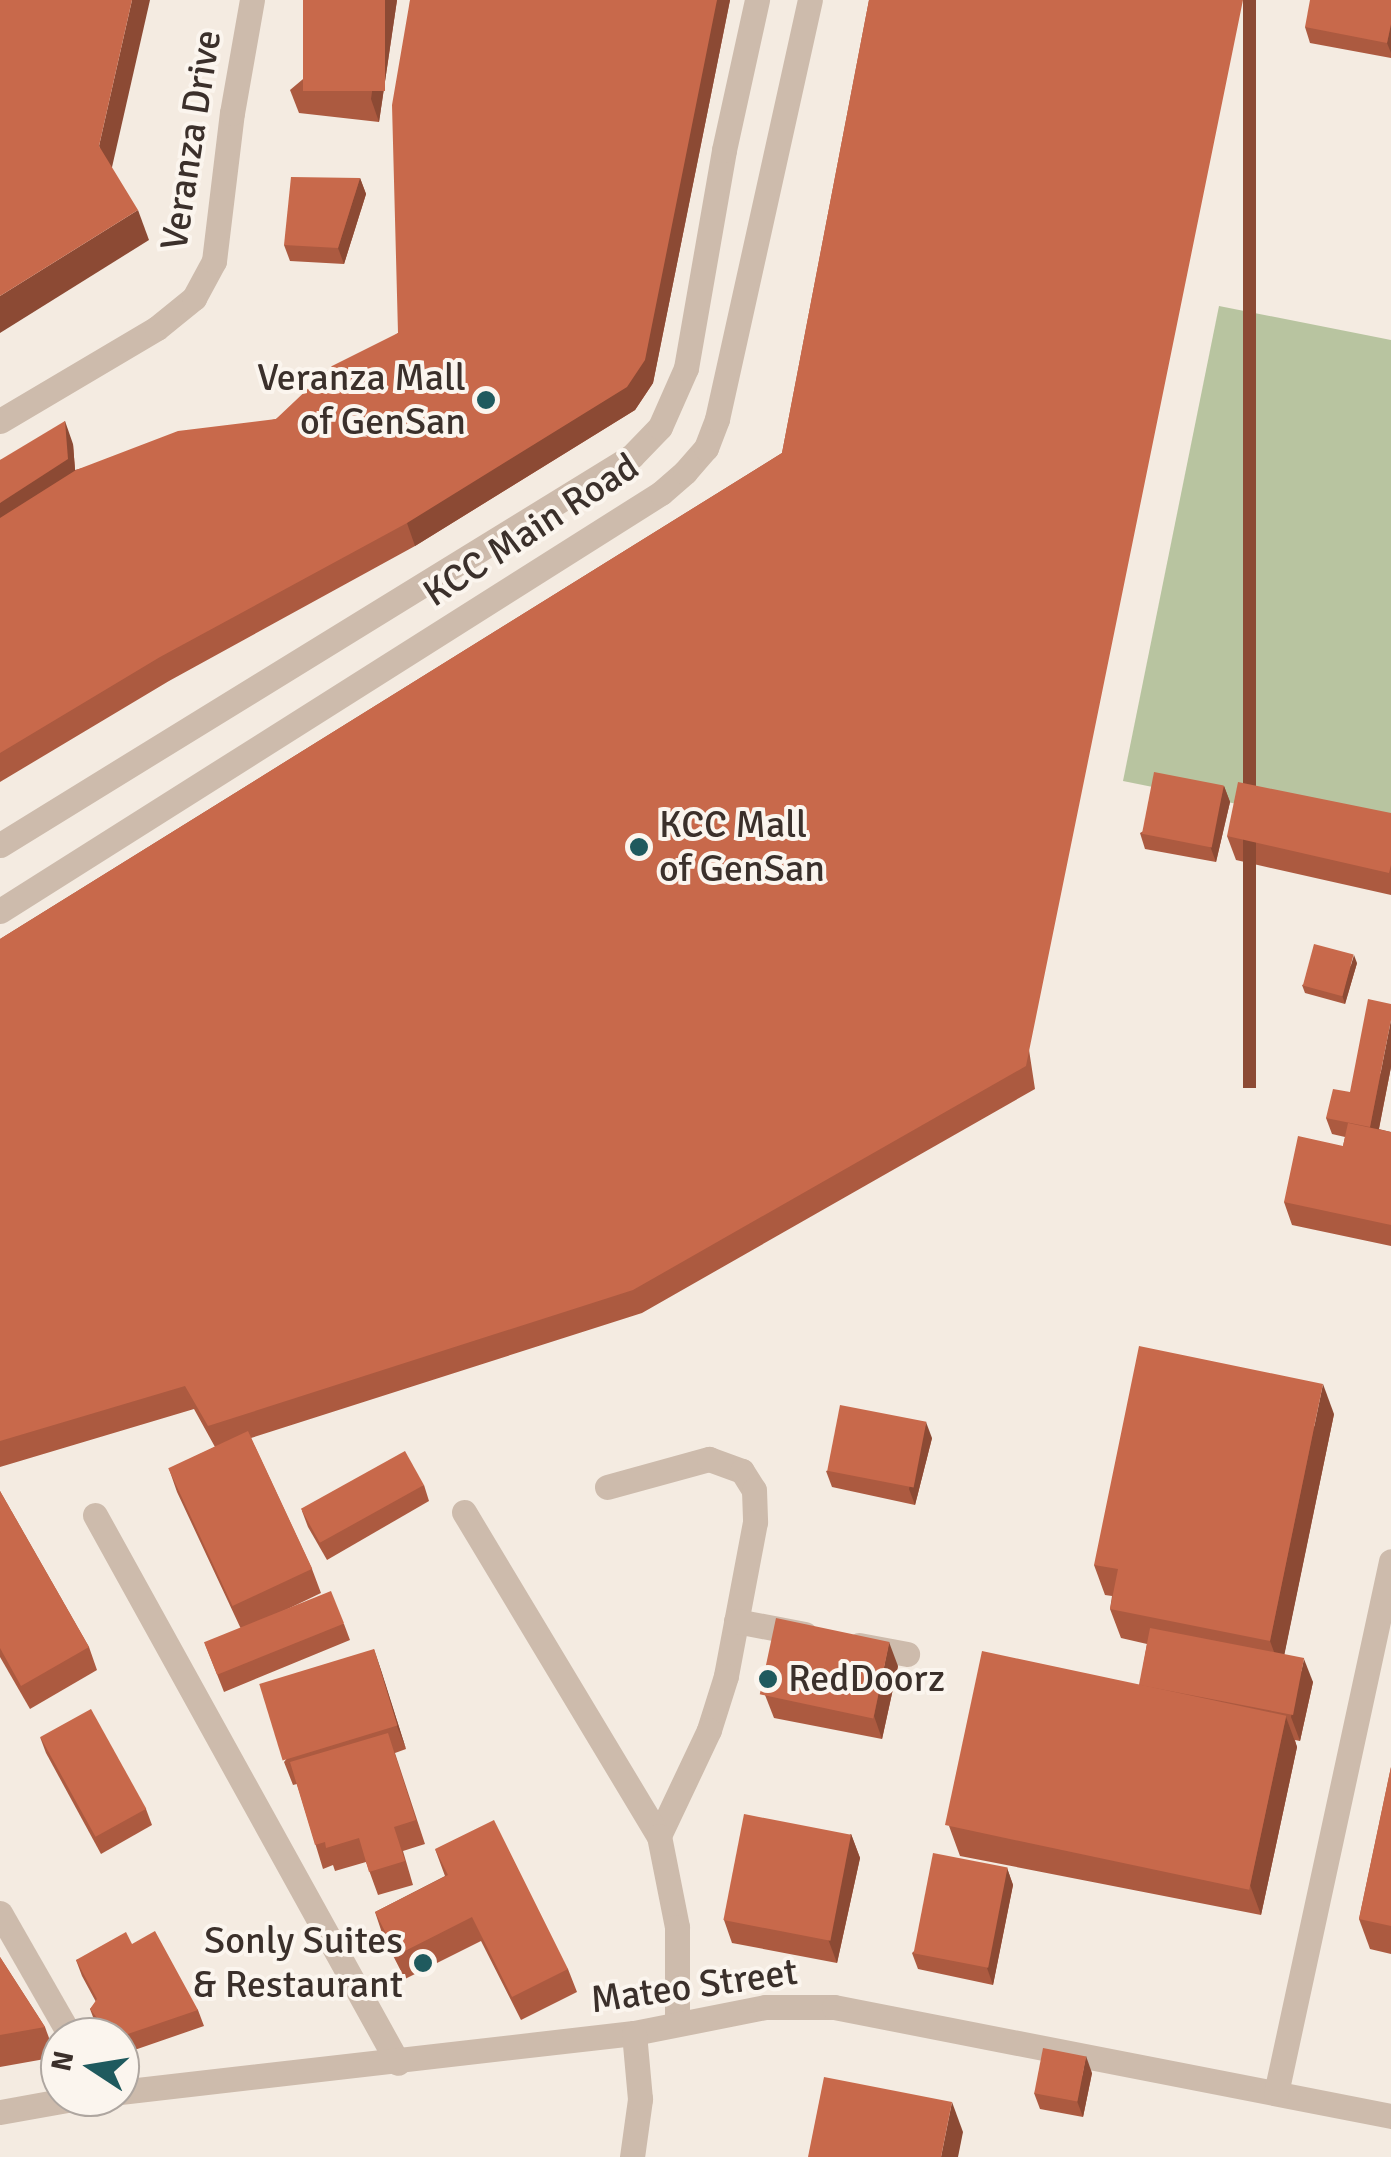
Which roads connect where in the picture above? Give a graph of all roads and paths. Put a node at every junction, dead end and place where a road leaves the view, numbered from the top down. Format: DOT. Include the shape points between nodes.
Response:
graph roads {
  1 [pos="252,0"];
  2 [pos="756,0"];
  3 [pos="810,0"];
  4 [pos="0,422"];
  5 [pos="0,845"];
  6 [pos="0,911"];
  7 [pos="607,1487"];
  8 [pos="464,1512"];
  9 [pos="95,1515"];
  10 [pos="1391,1561"];
  11 [pos="736,1621"];
  12 [pos="906,1654"];
  13 [pos="659,1836"];
  14 [pos="0,1913"];
  15 [pos="60,2017"];
  16 [pos="677,2022"];
  17 [pos="634,2032"];
  18 [pos="398,2063"];
  19 [pos="140,2090"];
  20 [pos="1276,2092"];
  21 [pos="40,2105"];
  22 [pos="0,2112"];
  23 [pos="1391,2116"];
  24 [pos="632,2157"];
  1 -- 4 [label="street, Veranza Drive" via="214,261 194,298 157,328"];
  2 -- 5 [label="street, KCC Main Road" via="686,368 660,427 632,456"];
  3 -- 6 [label="street, KCC Main Road" via="717,419 706,448 685,472 660,494"];
  7 -- 11 [label="street" via="708,1459 742,1471 754,1490 755,1522"];
  8 -- 13 [label="street"];
  9 -- 18 [label="street"];
  10 -- 20 [label="street"];
  11 -- 12 [label="street"];
  11 -- 13 [label="street" via="709,1730"];
  13 -- 16 [label="street" via="677,1927"];
  14 -- 15 [label="street"];
  16 -- 17 [label="street, Mateo Street"];
  16 -- 20 [label="street, Mateo Street" via="765,2007 834,2007"];
  17 -- 18 [label="street, Mateo Street"];
  17 -- 24 [label="street" via="640,2100"];
  18 -- 19 [label="street, Mateo Street"];
  20 -- 23 [label="street, Mateo Street"];
  21 -- 22 [label="street"];
}
